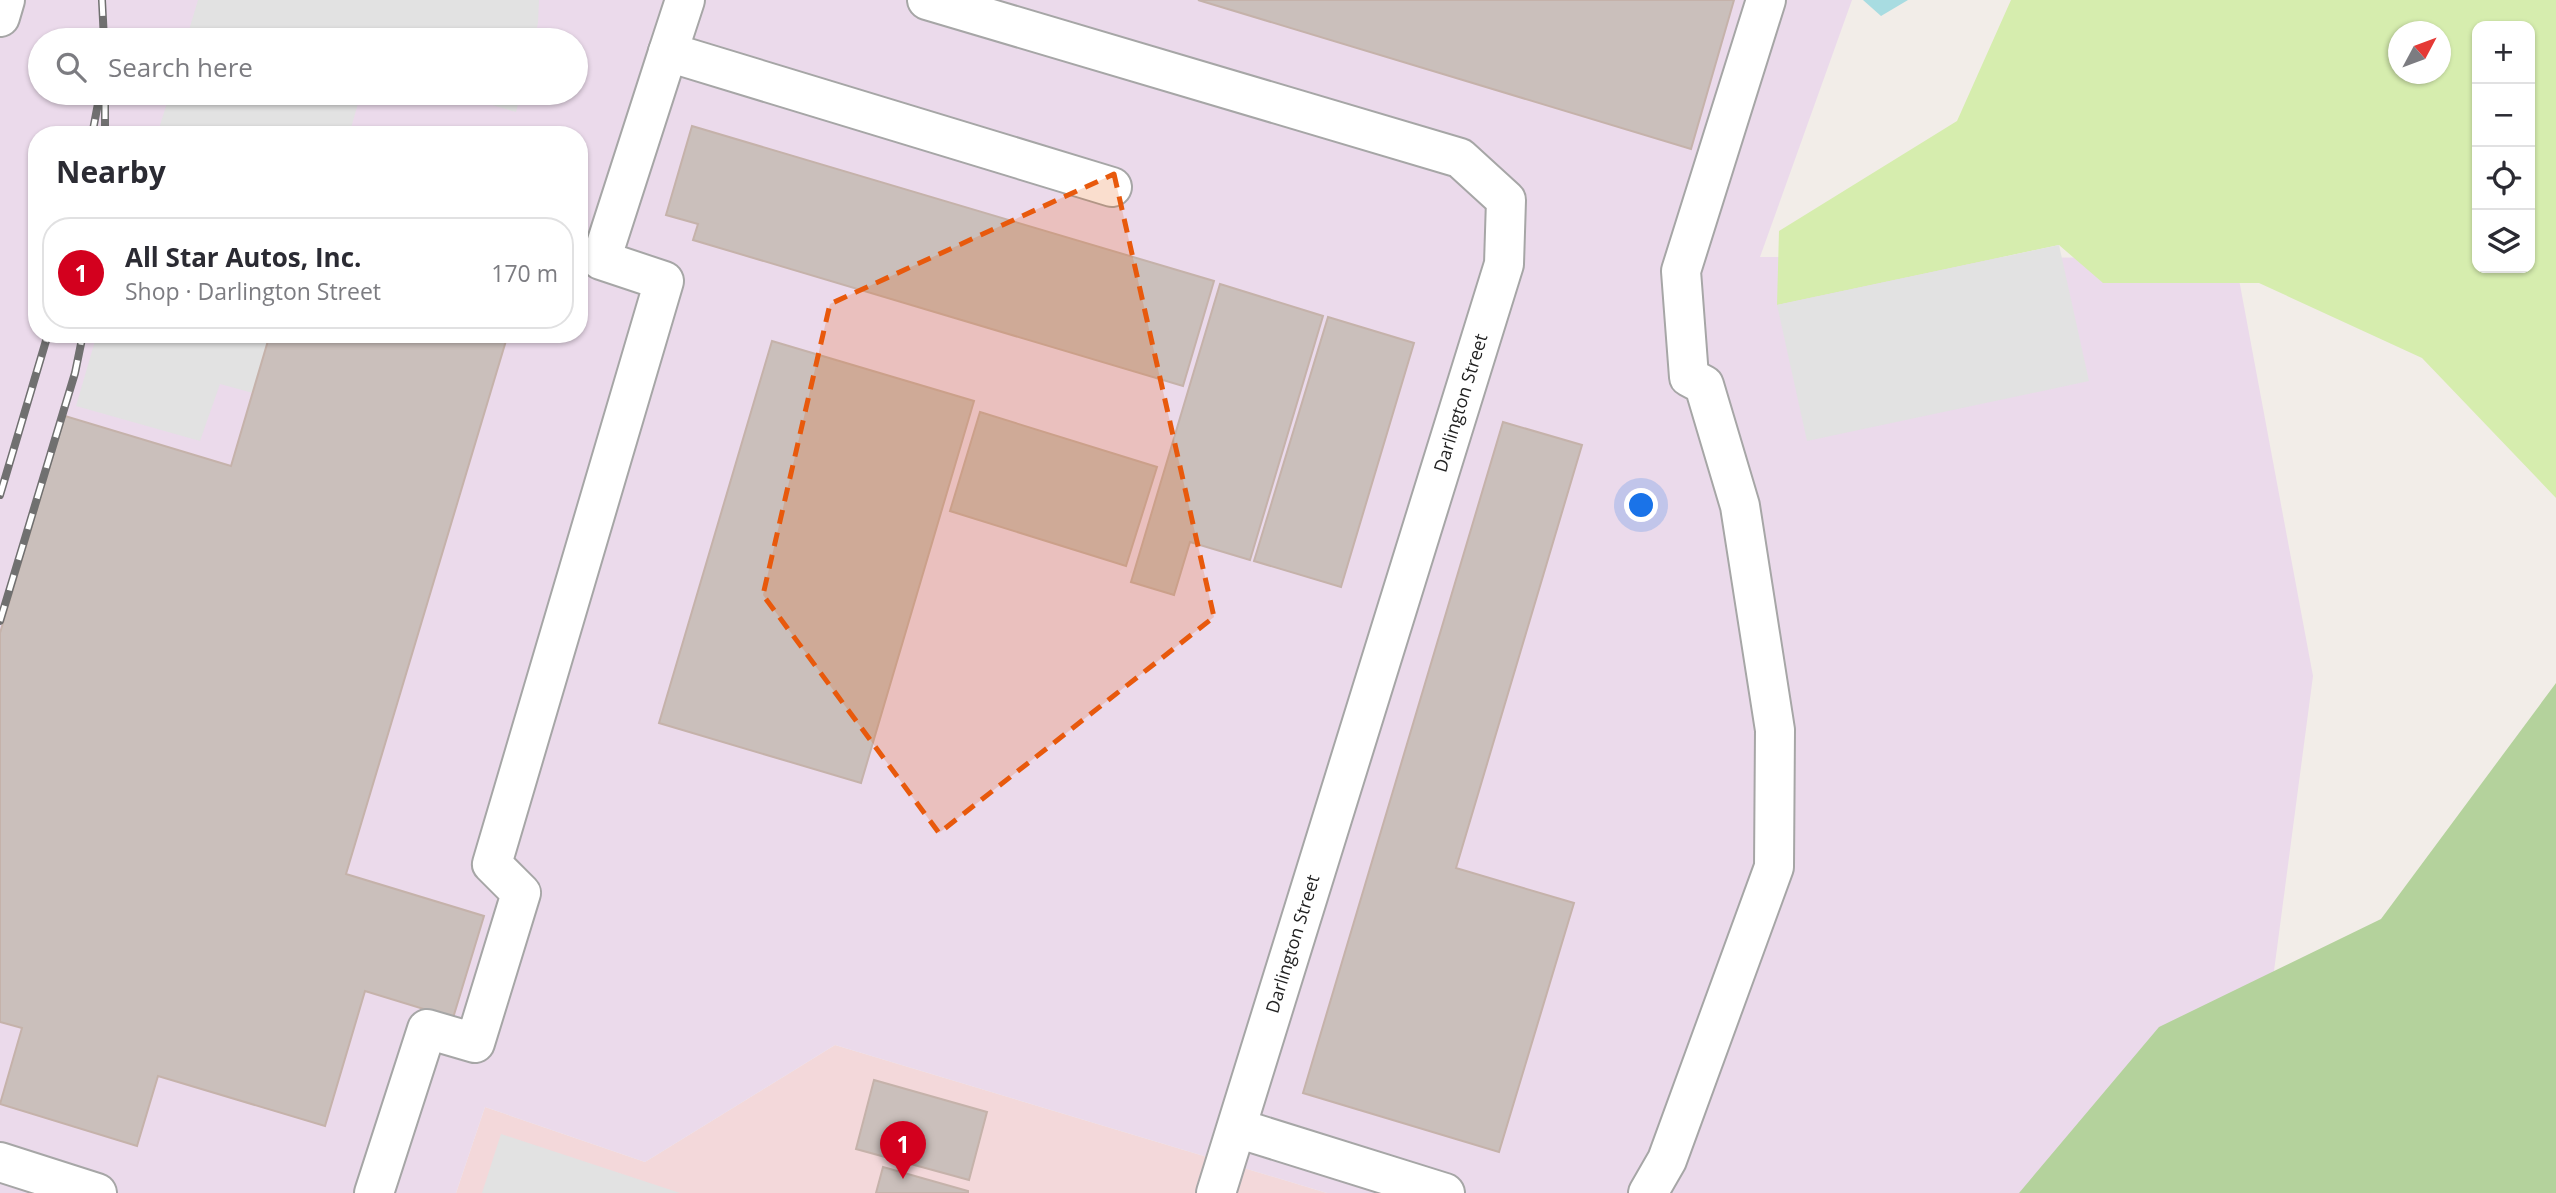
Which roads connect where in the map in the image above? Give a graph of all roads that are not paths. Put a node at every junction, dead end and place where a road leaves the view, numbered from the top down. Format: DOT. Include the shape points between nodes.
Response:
graph roads {
  1 [pos="5,0"];
  2 [pos="685,0"];
  3 [pos="927,0"];
  4 [pos="1766,0"];
  5 [pos="0,17"];
  6 [pos="668,52"];
  7 [pos="1112,187"];
  8 [pos="1237,1128"];
  9 [pos="0,1162"];
  10 [pos="97,1193"];
  11 [pos="374,1193"];
  12 [pos="1216,1193"];
  13 [pos="1445,1193"];
  14 [pos="1648,1193"];
  1 -- 5 [label="street"];
  2 -- 6 [label="street"];
  3 -- 8 [label="street, Darlington Street" via="1460,158 1506,200 1504,264"];
  4 -- 14 [label="street" via="1681,271 1689,377 1704,385 1740,506 1769,691 1775,730 1774,867 1667,1160"];
  6 -- 7 [label="street"];
  6 -- 11 [label="street" via="601,260 664,281 492,864 521,893 475,1043 427,1029"];
  8 -- 12 [label="street, Darlington Street"];
  8 -- 13 [label="street"];
  9 -- 10 [label="street"];
}
